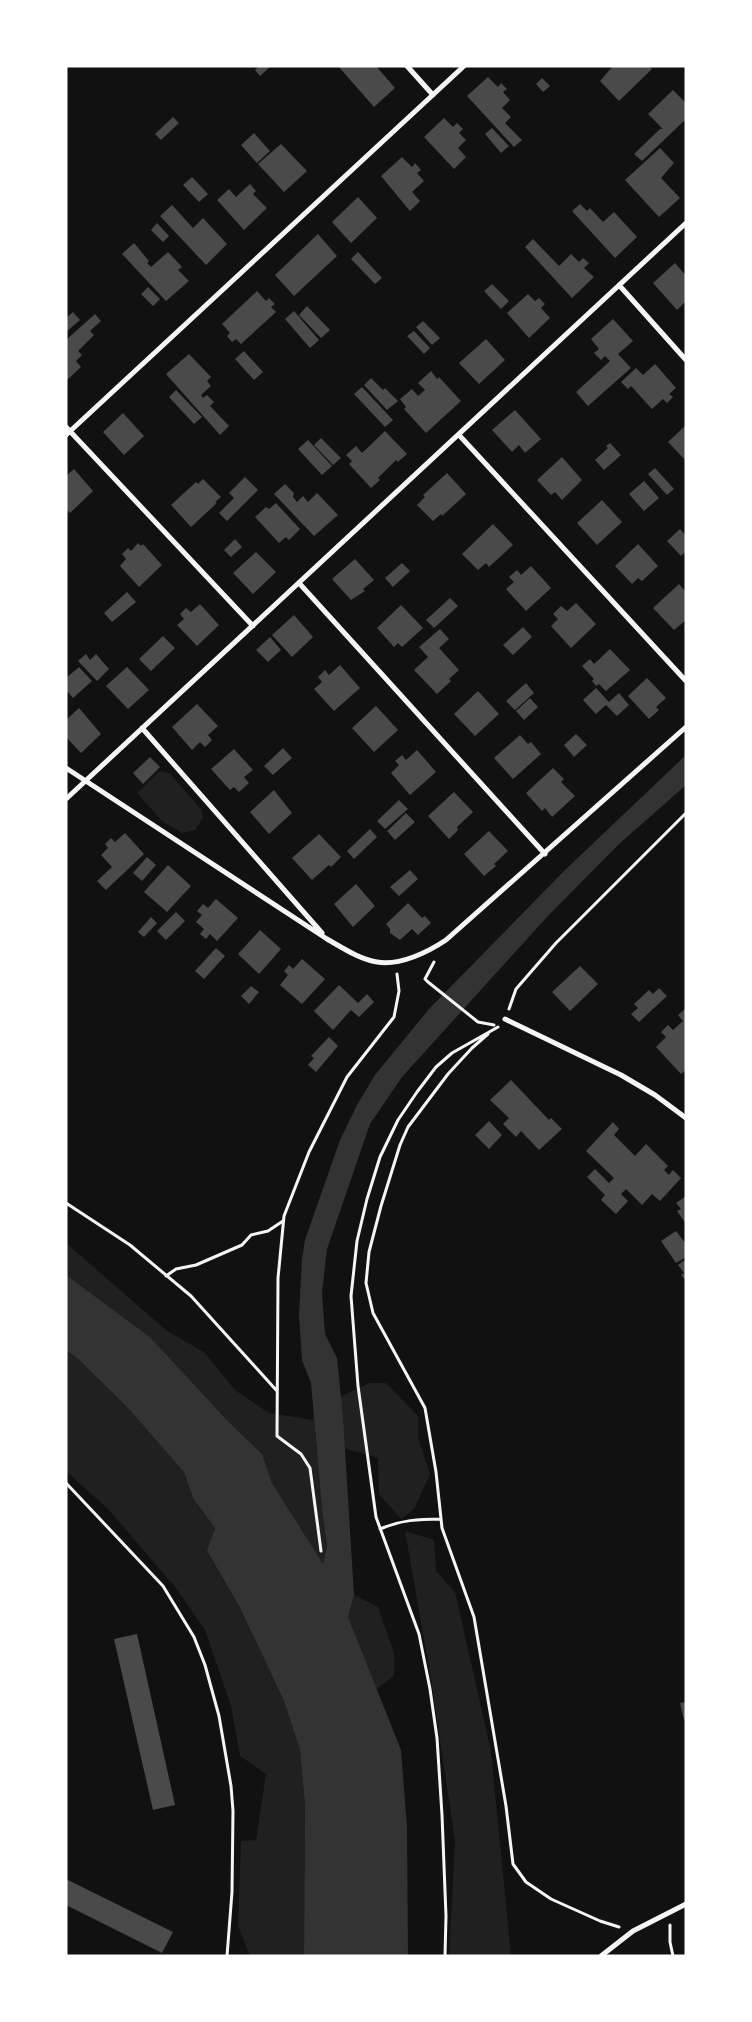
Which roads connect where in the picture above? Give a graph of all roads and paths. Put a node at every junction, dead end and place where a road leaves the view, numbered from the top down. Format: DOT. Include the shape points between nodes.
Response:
graph roads {
  1 [pos="407,66"];
  2 [pos="464,66"];
  3 [pos="433,95"];
  4 [pos="686,223"];
  5 [pos="619,285"];
  6 [pos="686,360"];
  7 [pos="68,431"];
  8 [pos="459,435"];
  9 [pos="298,583"];
  10 [pos="253,626"];
  11 [pos="686,681"];
  12 [pos="686,727"];
  13 [pos="142,728"];
  14 [pos="66,768"];
  15 [pos="84,780"];
  16 [pos="66,799"];
  17 [pos="686,813"];
  18 [pos="545,854"];
  19 [pos="327,940"];
  20 [pos="396,961"];
  21 [pos="428,982"];
  22 [pos="505,1019"];
  23 [pos="684,1114"];
  24 [pos="66,1203"];
  25 [pos="284,1220"];
  26 [pos="166,1276"];
  27 [pos="278,1392"];
  28 [pos="66,1483"];
  29 [pos="441,1519"];
  30 [pos="380,1529"];
  31 [pos="321,1551"];
  32 [pos="686,1904"];
  33 [pos="673,1910"];
  34 [pos="633,1931"];
  35 [pos="227,1956"];
  36 [pos="445,1956"];
  37 [pos="601,1956"];
  38 [pos="673,1956"];
  1 -- 3 [label="street"];
  2 -- 3 [label="street"];
  3 -- 7 [label="street"];
  4 -- 5 [label="street"];
  5 -- 6 [label="street"];
  5 -- 8 [label="street"];
  7 -- 10 [label="street"];
  8 -- 9 [label="street"];
  8 -- 11 [label="street"];
  9 -- 10 [label="street"];
  9 -- 18 [label="street"];
  10 -- 13 [label="street"];
  12 -- 18 [label="street"];
  13 -- 15 [label="street"];
  13 -- 19 [label="street"];
  14 -- 15 [label="street"];
  15 -- 16 [label="street"];
  15 -- 19 [label="street"];
  17 -- 22 [label="path" via="556,943 516,989"];
  18 -- 20 [label="street" via="446,940 413,957"];
  19 -- 20 [label="street" via="356,956 378,963"];
  20 -- 25 [label="path" via="399,991 394,1017 347,1077 309,1152"];
  21 -- 22 [label="path" via="478,1022 500,1025"];
  22 -- 23 [label="street" via="620,1075"];
  24 -- 26 [label="path" via="130,1245"];
  25 -- 26 [label="path" via="242,1244 196,1265 176,1269"];
  25 -- 27 [label="path" via="278,1278"];
  26 -- 27 [label="path" via="191,1296"];
  27 -- 31 [label="path" via="277,1436 301,1454 310,1468"];
  28 -- 35 [label="path" via="163,1586 194,1637 205,1665 219,1716 232,1786 232,1884"];
  29 -- 30 [label="path" via="396,1522"];
  29 -- 30 [label="path" via="425,1408 373,1313 366,1267 381,1206 408,1126 448,1074 490,1032 452,1053 436,1068 398,1120 380,1157 357,1240 351,1296 355,1352"];
  29 -- 34 [label="path" via="474,1617 514,1864 526,1882 551,1899 600,1921"];
  30 -- 36 [label="path" via="419,1634 430,1689 442,1815"];
  32 -- 33 [label="street"];
  33 -- 34 [label="street"];
  33 -- 38 [label="path" via="670,1942"];
  34 -- 37 [label="street"];
}
